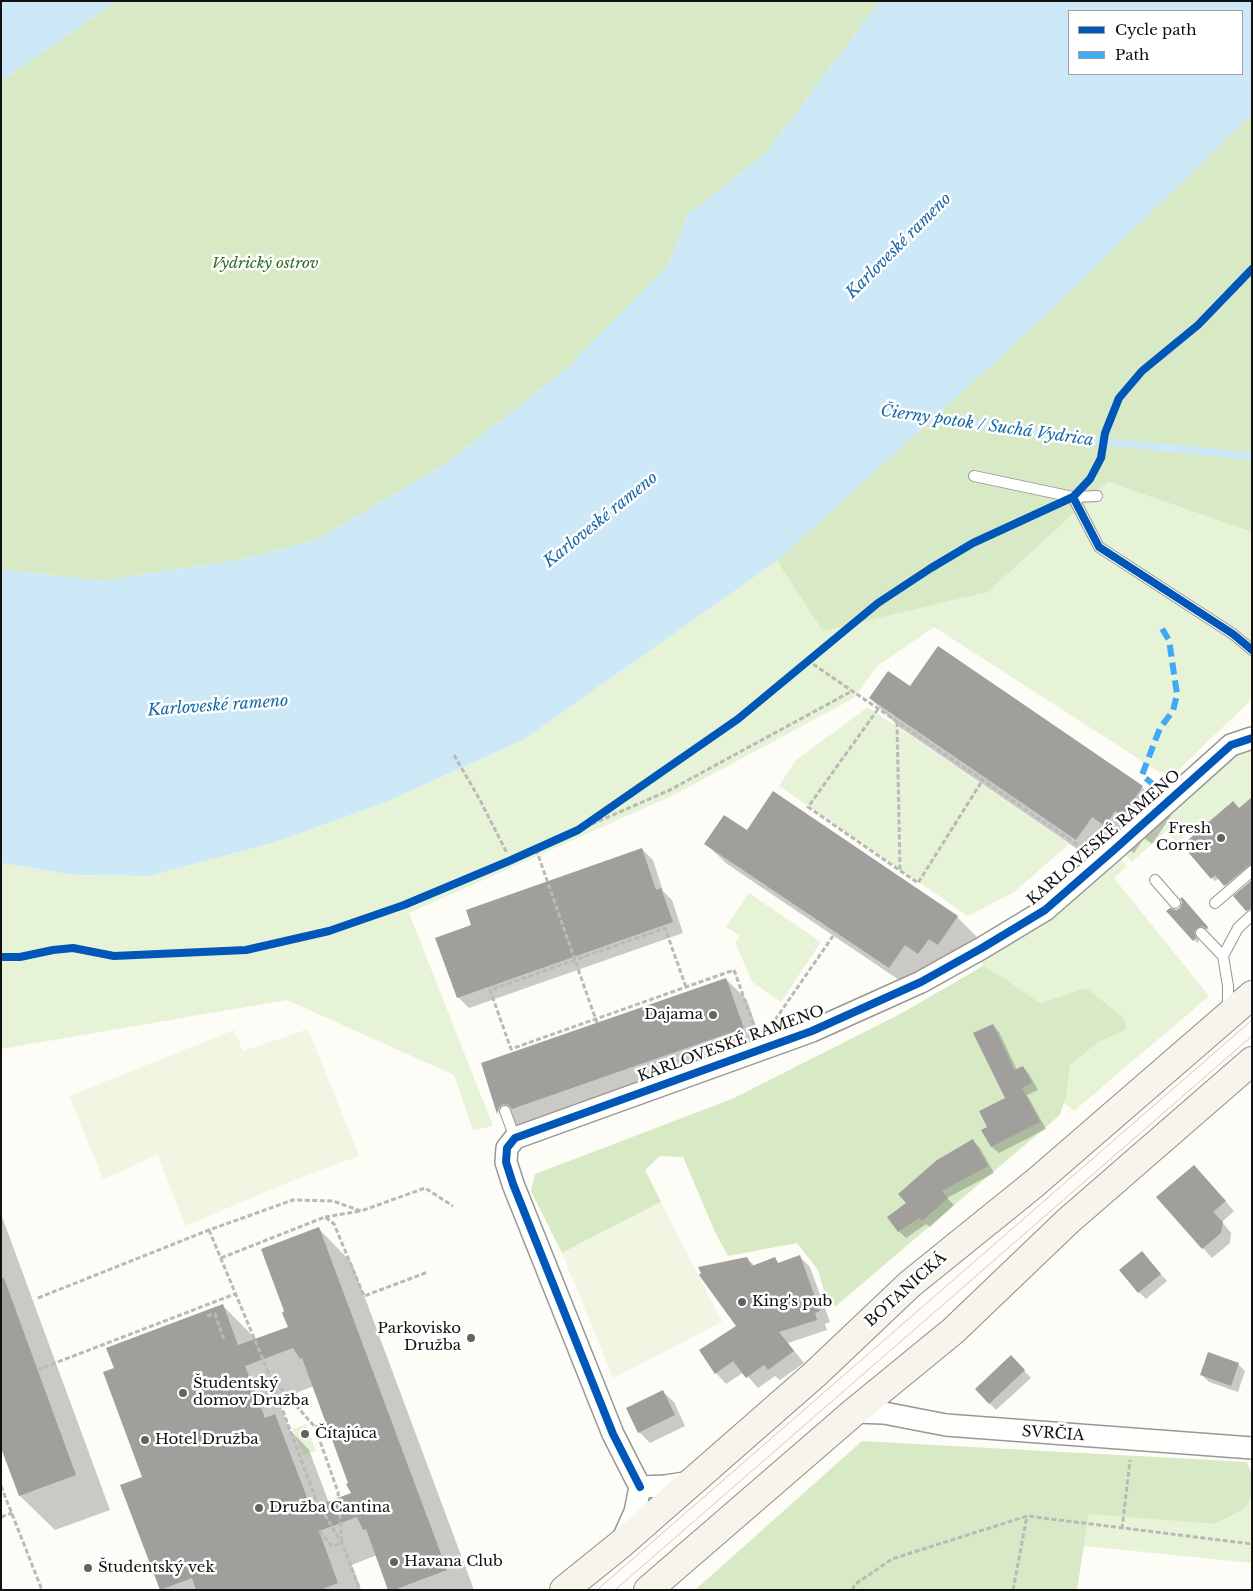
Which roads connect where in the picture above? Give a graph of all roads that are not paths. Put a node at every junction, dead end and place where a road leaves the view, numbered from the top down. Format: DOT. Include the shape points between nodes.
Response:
graph roads {
  1 [pos="974,476"];
  2 [pos="1097,496"];
  3 [pos="1073,497"];
  4 [pos="1252,650"];
  5 [pos="1252,738"];
  6 [pos="1252,871"];
  7 [pos="1154,880"];
  8 [pos="1216,902"];
  9 [pos="1175,903"];
  10 [pos="1251,916"];
  11 [pos="1201,933"];
  12 [pos="1223,956"];
  13 [pos="1252,995"];
  14 [pos="1228,1016"];
  15 [pos="1252,1061"];
  16 [pos="505,1111"];
  17 [pos="515,1138"];
  18 [pos="854,1412"];
  19 [pos="1252,1448"];
  20 [pos="691,1482"];
  21 [pos="640,1487"];
  22 [pos="621,1544"];
  23 [pos="564,1590"];
  24 [pos="648,1590"];
  1 -- 3 [label="lane"];
  2 -- 3 [label="lane"];
  3 -- 4 [label="lane" via="1099,547 1233,634"];
  5 -- 17 [label="street, KARLOVESKÉ RAMENO" via="1231,745 1045,910 921,982 812,1031"];
  6 -- 8 [label="lane"];
  7 -- 9 [label="lane"];
  10 -- 12 [label="lane" via="1238,928"];
  11 -- 12 [label="lane"];
  12 -- 14 [label="lane"];
  13 -- 14 [label="main road, BOTANICKÁ"];
  14 -- 20 [label="main road, BOTANICKÁ" via="1035,1183 905,1288 814,1375"];
  15 -- 18 [label="main road" via="1068,1221 952,1331"];
  16 -- 17 [label="lane"];
  17 -- 21 [label="street" via="507,1148 506,1162 513,1184 613,1434"];
  18 -- 19 [label="street, SVRČIA" via="884,1413 946,1425"];
  18 -- 24 [label="main road"];
  20 -- 21 [label="street"];
  20 -- 22 [label="main road, BOTANICKÁ"];
  21 -- 22 [label="street" via="635,1512"];
  22 -- 23 [label="main road, BOTANICKÁ"];
}
